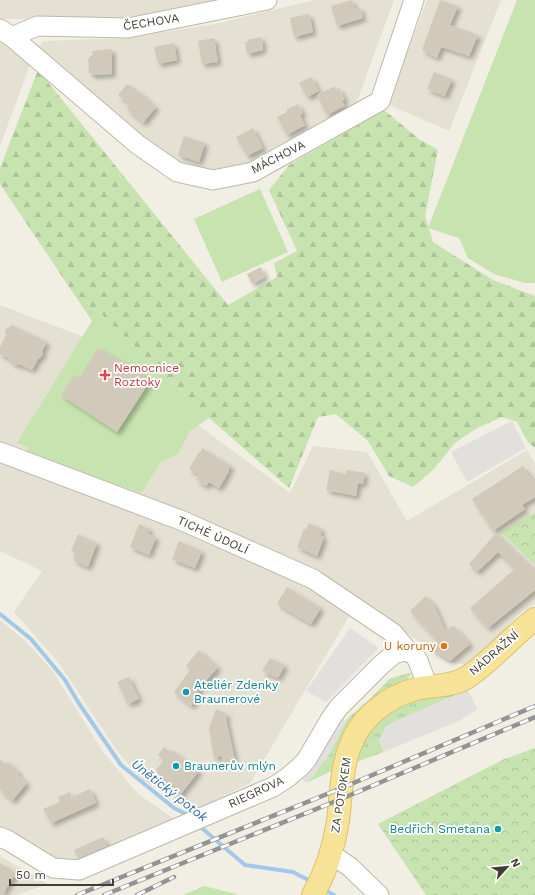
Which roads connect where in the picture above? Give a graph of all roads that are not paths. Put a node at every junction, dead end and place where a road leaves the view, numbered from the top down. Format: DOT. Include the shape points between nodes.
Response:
graph roads {
  1 [pos="267,0"];
  2 [pos="414,0"];
  3 [pos="6,33"];
  4 [pos="0,452"];
  5 [pos="535,619"];
  6 [pos="408,651"];
  7 [pos="428,687"];
  8 [pos="0,837"];
  9 [pos="328,861"];
  10 [pos="314,895"];
  11 [pos="378,895"];
  1 -- 3 [label="street, ČECHOVA" via="128,28 37,26"];
  2 -- 3 [label="street, MÁCHOVA" via="380,101 253,172 213,180 177,172 142,148"];
  4 -- 6 [label="street, TICHÉ ÚDOLÍ" via="183,521 313,579 393,633"];
  5 -- 7 [label="main road, NÁDRAŽNÍ" via="467,677 458,682"];
  6 -- 7 [label="street" via="414,654 418,661"];
  6 -- 8 [label="street, RIEGROVA" via="398,652 390,657 346,699 331,718 308,759 293,774 273,786 80,870 53,868"];
  7 -- 9 [label="main road, ZA POTOKEM" via="416,689 386,702 373,711 356,734 347,756 338,823"];
  9 -- 10 [label="main road, ZA POTOKEM"];
  9 -- 11 [label="street" via="350,867"];
}
